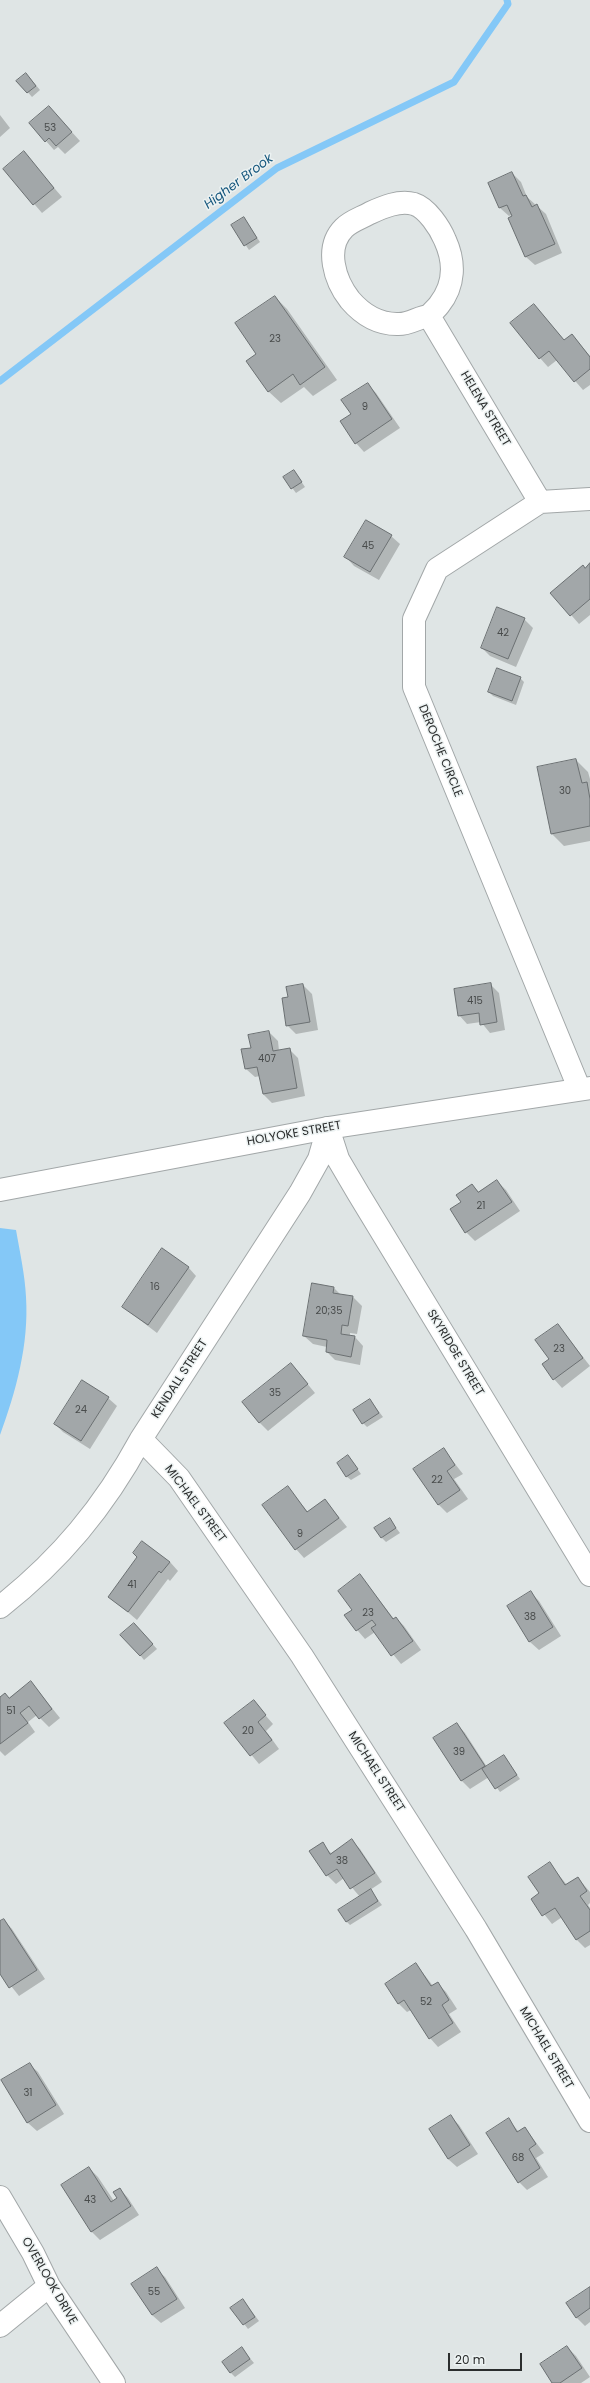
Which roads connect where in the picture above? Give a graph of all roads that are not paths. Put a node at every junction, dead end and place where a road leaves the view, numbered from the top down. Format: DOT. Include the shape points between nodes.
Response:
graph roads {
  1 [pos="429,316"];
  2 [pos="590,500"];
  3 [pos="540,502"];
  4 [pos="584,1088"];
  5 [pos="328,1128"];
  6 [pos="8,1189"];
  7 [pos="141,1439"];
  8 [pos="590,1575"];
  9 [pos="0,1607"];
  10 [pos="590,2121"];
  11 [pos="0,2197"];
  12 [pos="49,2286"];
  13 [pos="0,2326"];
  14 [pos="114,2383"];
  1 -- 1 [label="street" via="447,293 453,272 444,239 422,208 406,203 388,206 356,220 343,229 334,246 333,264 343,289 354,304 370,317 388,324 409,323"];
  1 -- 3 [label="street, HELENA STREET"];
  2 -- 3 [label="street"];
  3 -- 4 [label="street, DEROCHE CIRCLE" via="437,569 414,619 414,686"];
  4 -- 5 [label="street, HOLYOKE STREET"];
  5 -- 6 [label="street, HOLYOKE STREET"];
  5 -- 7 [label="street, KENDALL STREET" via="319,1159 300,1193"];
  5 -- 8 [label="street, SKYRIDGE STREET" via="338,1159"];
  7 -- 9 [label="street, KENDALL STREET" via="120,1478 79,1532 44,1571"];
  7 -- 10 [label="street, MICHAEL STREET" via="179,1478 302,1656 476,1929"];
  11 -- 12 [label="street, OVERLOOK DRIVE"];
  12 -- 13 [label="street"];
  12 -- 14 [label="street, OVERLOOK DRIVE"];
}
